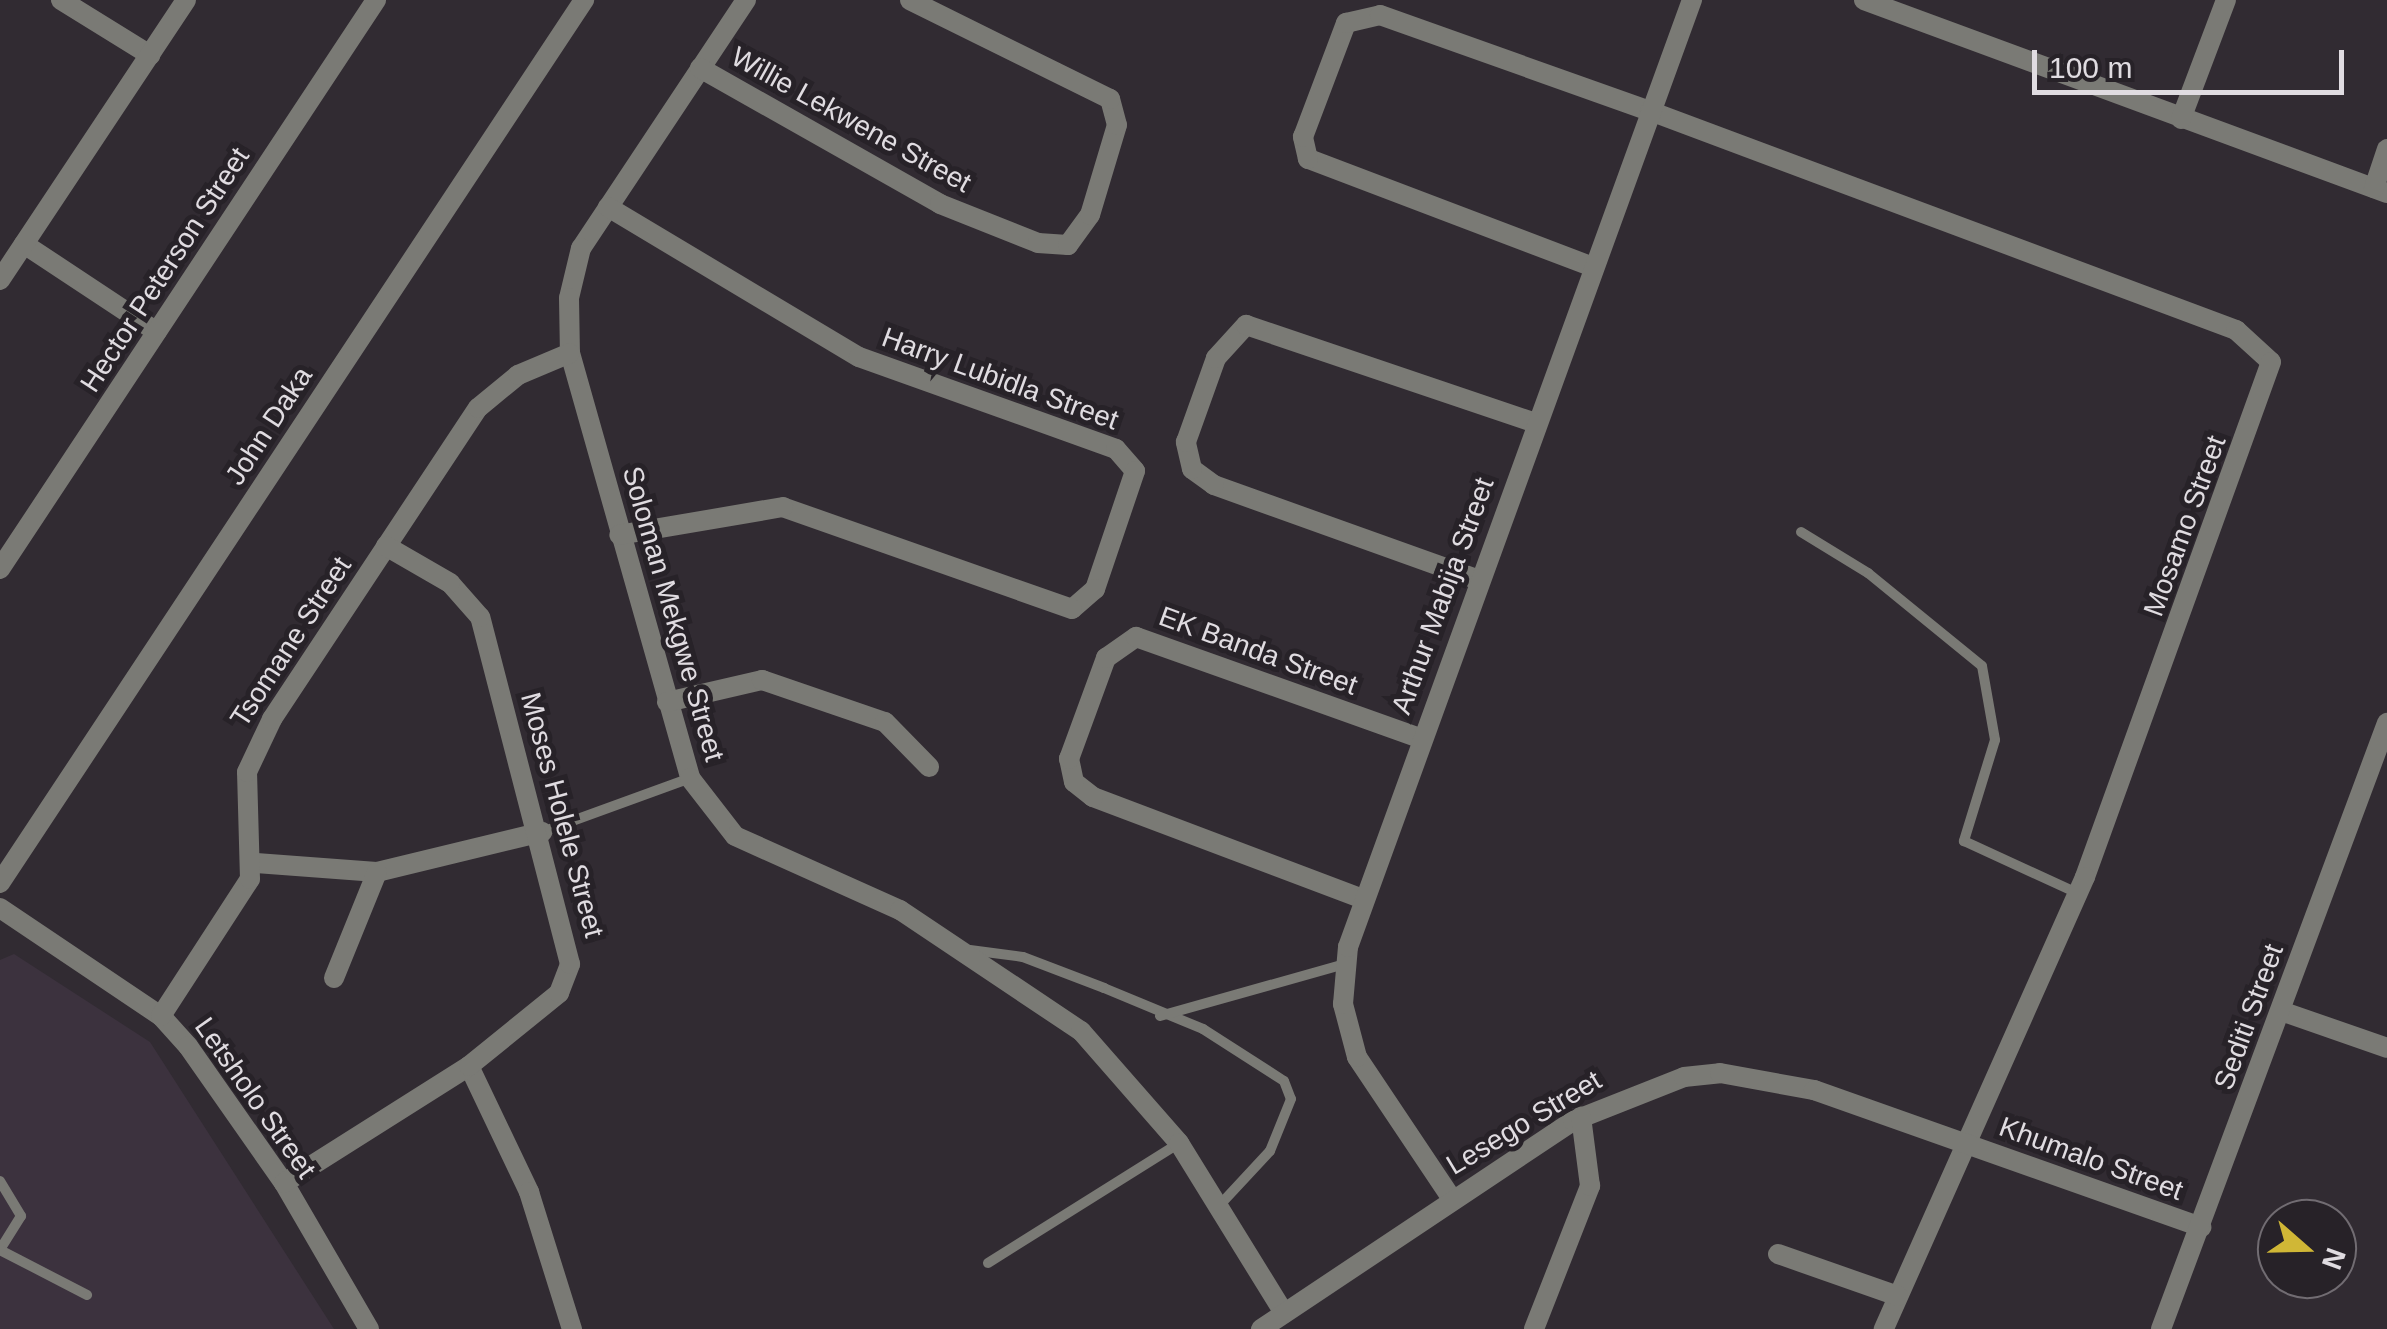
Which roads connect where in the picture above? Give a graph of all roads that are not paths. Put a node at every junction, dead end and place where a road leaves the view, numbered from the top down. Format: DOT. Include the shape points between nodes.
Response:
graph roads {
  1 [pos="61,0"];
  2 [pos="186,0"];
  3 [pos="376,0"];
  4 [pos="584,0"];
  5 [pos="746,0"];
  6 [pos="910,0"];
  7 [pos="1692,0"];
  8 [pos="1864,0"];
  9 [pos="2226,0"];
  10 [pos="150,55"];
  11 [pos="700,68"];
  12 [pos="1650,111"];
  13 [pos="2180,118"];
  14 [pos="2387,149"];
  15 [pos="2380,190"];
  16 [pos="608,207"];
  17 [pos="24,244"];
  18 [pos="1593,266"];
  19 [pos="0,280"];
  20 [pos="157,332"];
  21 [pos="570,353"];
  22 [pos="1535,423"];
  23 [pos="1801,532"];
  24 [pos="619,535"];
  25 [pos="386,546"];
  26 [pos="0,569"];
  27 [pos="1479,580"];
  28 [pos="667,702"];
  29 [pos="2387,724"];
  30 [pos="1420,738"];
  31 [pos="929,767"];
  32 [pos="690,778"];
  33 [pos="542,832"];
  34 [pos="256,863"];
  35 [pos="377,872"];
  36 [pos="0,883"];
  37 [pos="2078,894"];
  38 [pos="1363,899"];
  39 [pos="0,908"];
  40 [pos="970,950"];
  41 [pos="1346,964"];
  42 [pos="334,978"];
  43 [pos="2281,1010"];
  44 [pos="161,1016"];
  45 [pos="1160,1016"];
  46 [pos="2387,1048"];
  47 [pos="469,1066"];
  48 [pos="1581,1116"];
  49 [pos="1962,1142"];
  50 [pos="1179,1143"];
  51 [pos="0,1181"];
  52 [pos="284,1183"];
  53 [pos="1452,1199"];
  54 [pos="1217,1208"];
  55 [pos="2201,1227"];
  56 [pos="0,1250"];
  57 [pos="1778,1254"];
  58 [pos="988,1263"];
  59 [pos="87,1295"];
  60 [pos="1898,1296"];
  61 [pos="1284,1313"];
  62 [pos="369,1329"];
  63 [pos="572,1329"];
  64 [pos="1262,1329"];
  65 [pos="1534,1329"];
  66 [pos="1884,1329"];
  67 [pos="2161,1329"];
  1 -- 10 [label="street"];
  2 -- 10 [label="street"];
  3 -- 20 [label="street, Hector Peterson Street"];
  4 -- 36 [label="street, John Daka"];
  5 -- 11 [label="street, Soloman Mekgwe Street"];
  6 -- 11 [label="street, Willie Lekwene Street" via="1110,99 1117,125 1090,215 1068,244 1038,244 940,204"];
  7 -- 12 [label="street, Arthur Mabija Street"];
  8 -- 13 [label="street"];
  9 -- 13 [label="street"];
  10 -- 17 [label="street"];
  11 -- 16 [label="street, Soloman Mekgwe Street"];
  12 -- 18 [label="street, Arthur Mabija Street"];
  12 -- 18 [label="street" via="1380,14 1360,14 1338,35 1304,136 1308,159"];
  12 -- 37 [label="street, Mosamo Street" via="2236,330 2267,351 2265,386"];
  13 -- 15 [label="street"];
  14 -- 15 [label="street"];
  16 -- 21 [label="street, Soloman Mekgwe Street" via="571,272"];
  16 -- 24 [label="street, Harry Lubidla Street" via="859,357 1116,449 1135,471 1095,589 1072,609 783,507"];
  17 -- 19 [label="street"];
  17 -- 20 [label="street"];
  18 -- 22 [label="street, Arthur Mabija Street"];
  20 -- 26 [label="street, Hector Peterson Street"];
  21 -- 24 [label="street, Soloman Mekgwe Street"];
  21 -- 25 [label="street, Tsomane Street" via="518,375 478,408"];
  22 -- 27 [label="street, Arthur Mabija Street"];
  22 -- 27 [label="street" via="1246,325 1216,358 1186,442 1192,470 1214,484"];
  23 -- 37 [label="lane" via="1868,573 1982,666 1995,740 1964,840"];
  24 -- 28 [label="street, Soloman Mekgwe Street"];
  25 -- 33 [label="street, Moses Holele Street" via="450,584 480,617"];
  25 -- 34 [label="street, Tsomane Street" via="253,752"];
  27 -- 30 [label="street, Arthur Mabija Street"];
  28 -- 31 [label="street" via="762,680 885,722"];
  28 -- 32 [label="street, Soloman Mekgwe Street"];
  29 -- 43 [label="street, Sediti Street"];
  30 -- 38 [label="street, Arthur Mabija Street"];
  30 -- 38 [label="street, EK Banda Street" via="1136,637 1106,658 1076,742 1069,771 1093,797"];
  32 -- 33 [label="lane"];
  32 -- 40 [label="street, Soloman Mekgwe Street" via="735,836"];
  33 -- 35 [label="street"];
  33 -- 47 [label="street, Moses Holele Street" via="572,946 566,980"];
  34 -- 35 [label="street"];
  34 -- 44 [label="street"];
  35 -- 42 [label="street"];
  37 -- 49 [label="street, Mosamo Street"];
  38 -- 41 [label="street, Arthur Mabija Street"];
  39 -- 44 [label="street, Letsholo Street"];
  40 -- 45 [label="lane" via="1023,957"];
  40 -- 50 [label="street, Soloman Mekgwe Street" via="1081,1030"];
  41 -- 45 [label="lane"];
  41 -- 53 [label="street, Arthur Mabija Street" via="1343,1004 1356,1057"];
  43 -- 46 [label="street"];
  43 -- 55 [label="street, Sediti Street"];
  44 -- 52 [label="street, Letsholo Street"];
  45 -- 54 [label="lane" via="1203,1030 1290,1090 1264,1161"];
  47 -- 52 [label="street, Moses Holele Street"];
  47 -- 63 [label="street" via="529,1192"];
  48 -- 49 [label="street, Lesego Street" via="1647,1086 1720,1073 1814,1090"];
  48 -- 53 [label="street, Lesego Street"];
  48 -- 65 [label="street" via="1590,1186"];
  49 -- 55 [label="street, Khumalo Street"];
  49 -- 60 [label="street, Mosamo Street"];
  50 -- 54 [label="street, Soloman Mekgwe Street"];
  50 -- 58 [label="lane"];
  51 -- 56 [label="lane" via="21,1205"];
  52 -- 62 [label="street, Letsholo Street"];
  53 -- 61 [label="street, Lesego Street"];
  54 -- 61 [label="street, Soloman Mekgwe Street"];
  55 -- 67 [label="street, Sediti Street"];
  56 -- 59 [label="lane"];
  57 -- 60 [label="street"];
  60 -- 66 [label="street, Mosamo Street"];
  61 -- 64 [label="street, Lesego Street"];
}
